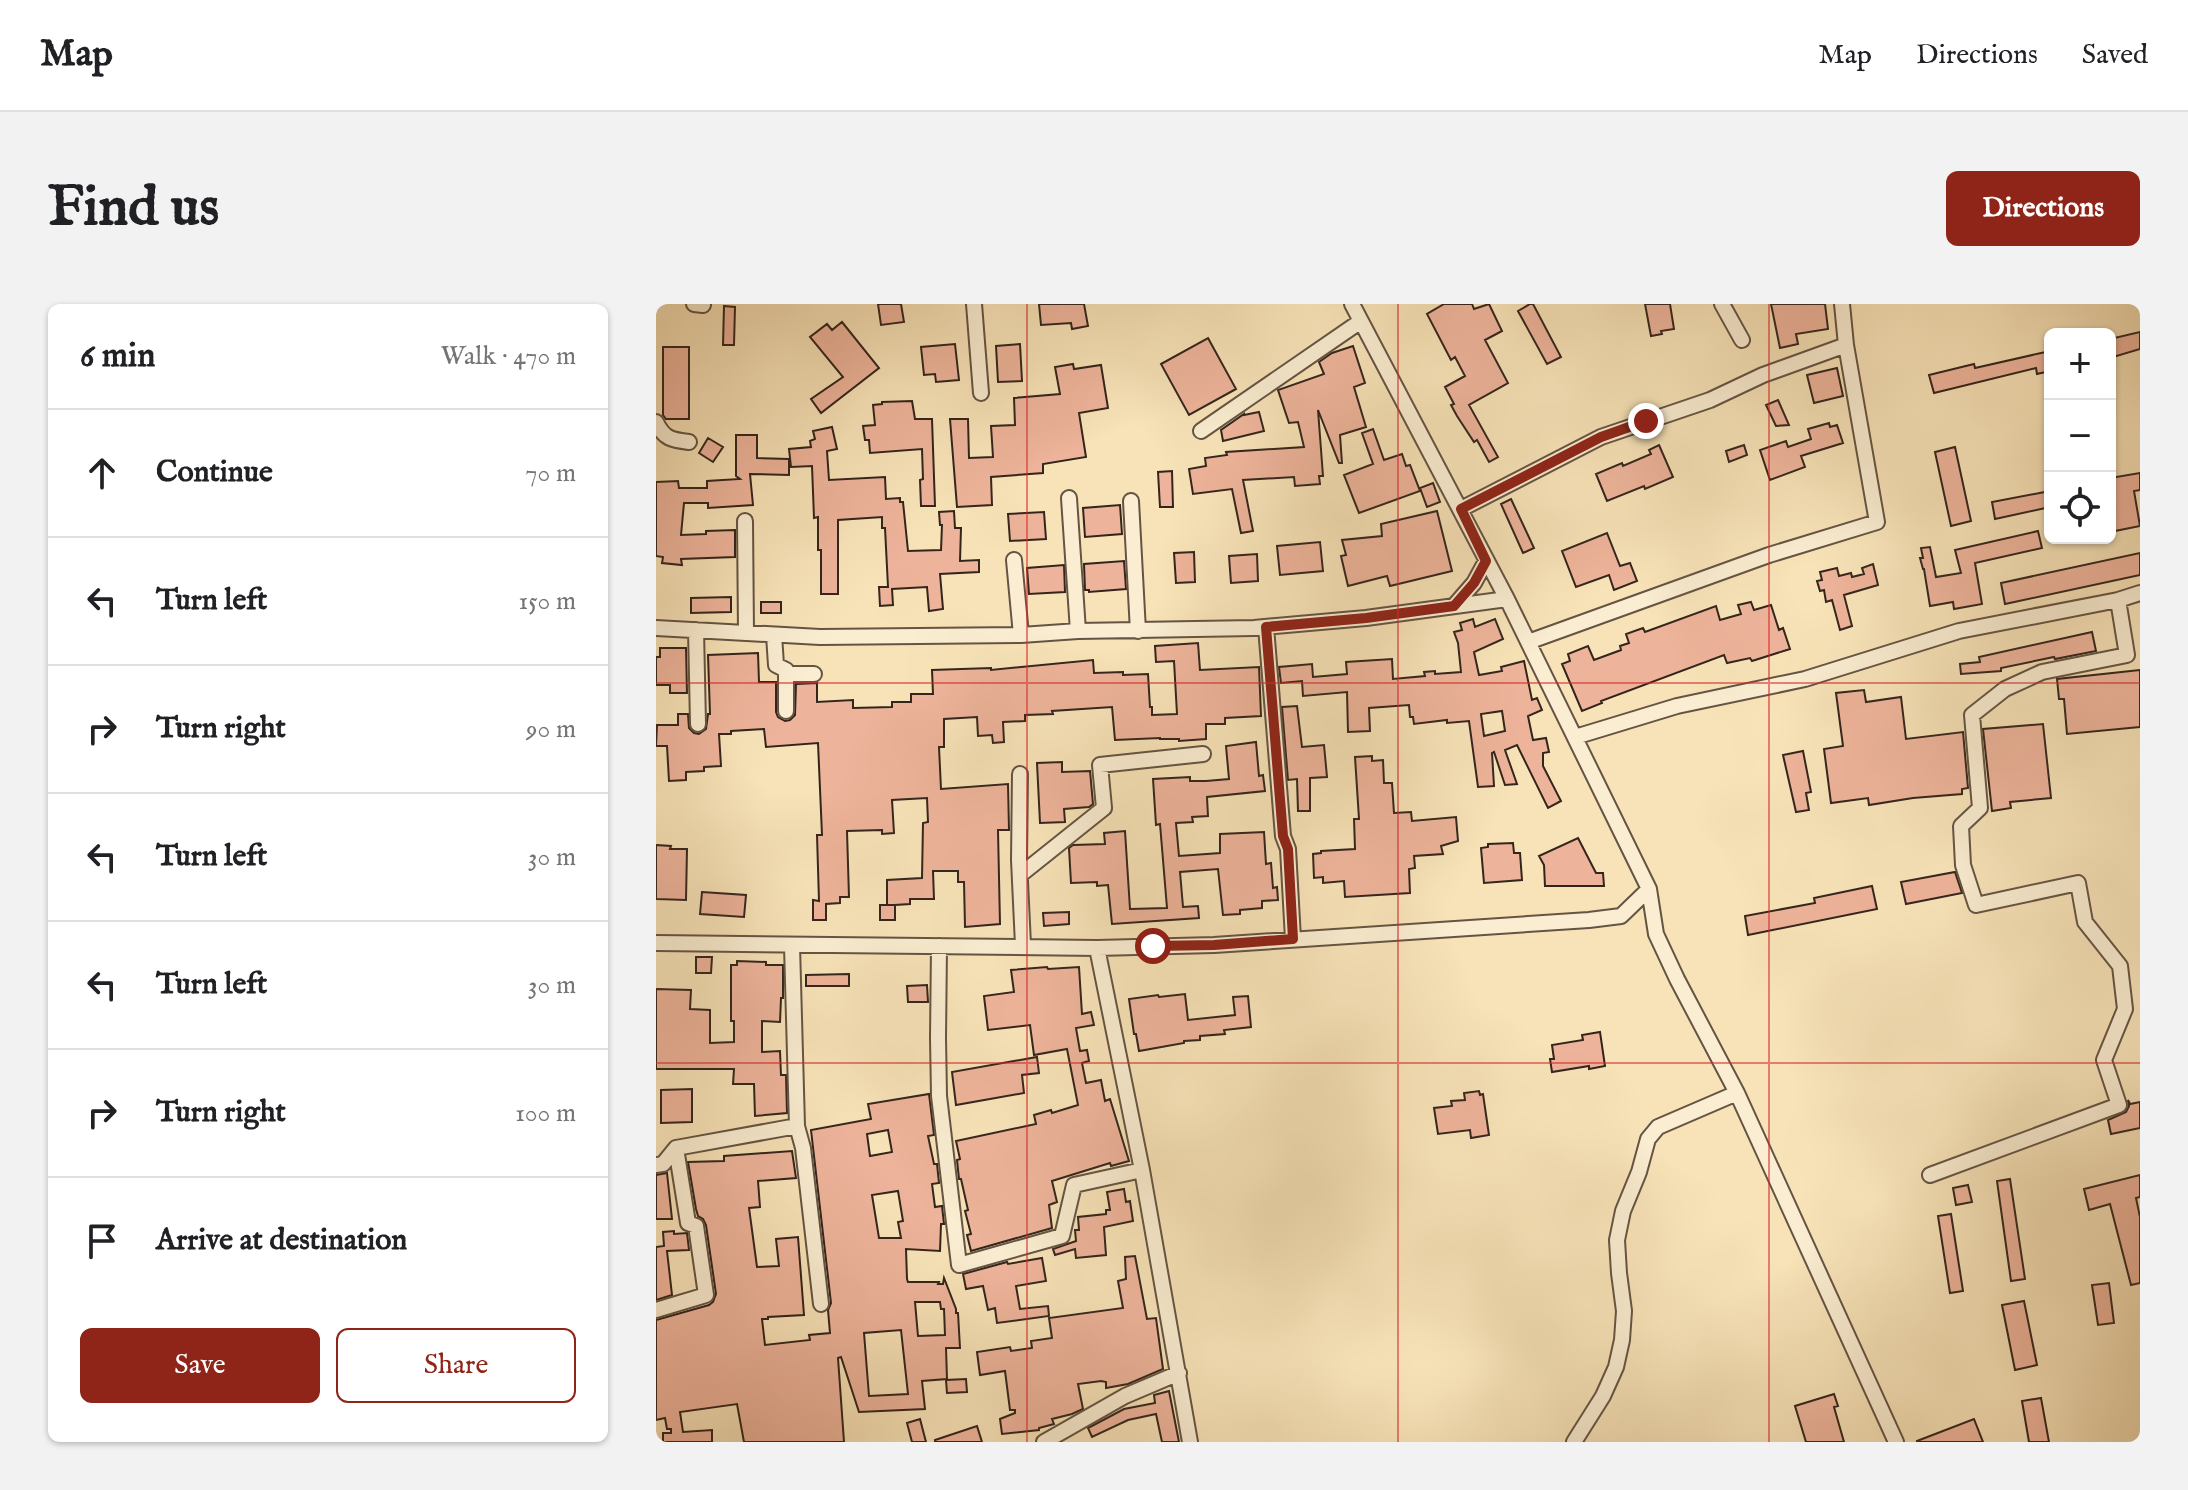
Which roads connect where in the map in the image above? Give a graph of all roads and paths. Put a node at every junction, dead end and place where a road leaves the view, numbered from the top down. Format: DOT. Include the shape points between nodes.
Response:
graph roads {
  1 [pos="974,304"];
  2 [pos="1352,304"];
  3 [pos="1722,304"];
  4 [pos="1842,304"];
  5 [pos="1361,321"];
  6 [pos="1742,340"];
  7 [pos="1846,345"];
  8 [pos="981,393"];
  9 [pos="656,422"];
  10 [pos="1201,431"];
  11 [pos="689,442"];
  12 [pos="1069,498"];
  13 [pos="1131,501"];
  14 [pos="1461,509"];
  15 [pos="745,521"];
  16 [pos="1014,560"];
  17 [pos="1486,561"];
  18 [pos="2140,593"];
  19 [pos="1507,599"];
  20 [pos="2118,600"];
  21 [pos="1454,606"];
  22 [pos="1266,627"];
  23 [pos="656,628"];
  24 [pos="696,630"];
  25 [pos="1078,631"];
  26 [pos="1138,631"];
  27 [pos="746,633"];
  28 [pos="774,635"];
  29 [pos="1021,635"];
  30 [pos="1528,642"];
  31 [pos="786,674"];
  32 [pos="814,674"];
  33 [pos="786,711"];
  34 [pos="698,724"];
  35 [pos="1575,737"];
  36 [pos="1203,754"];
  37 [pos="1020,774"];
  38 [pos="1020,875"];
  39 [pos="1649,889"];
  40 [pos="1293,939"];
  41 [pos="656,943"];
  42 [pos="1023,945"];
  43 [pos="792,946"];
  44 [pos="939,946"];
  45 [pos="1097,948"];
  46 [pos="1737,1093"];
  47 [pos="797,1126"];
  48 [pos="676,1148"];
  49 [pos="656,1165"];
  50 [pos="1142,1170"];
  51 [pos="1930,1175"];
  52 [pos="821,1304"];
  53 [pos="656,1310"];
  54 [pos="1179,1373"];
  55 [pos="1044,1442"];
  56 [pos="1190,1442"];
  57 [pos="1574,1442"];
  58 [pos="1896,1442"];
  1 -- 8 [label="street"];
  2 -- 5 [label="street"];
  3 -- 6 [label="street"];
  4 -- 7 [label="street"];
  5 -- 10 [label="street"];
  5 -- 14 [label="street"];
  7 -- 14 [label="street" via="1601,437"];
  7 -- 30 [label="street" via="1877,522"];
  9 -- 11 [label="street" via="671,440"];
  12 -- 25 [label="street"];
  13 -- 26 [label="street"];
  14 -- 17 [label="street"];
  15 -- 27 [label="street"];
  16 -- 29 [label="street"];
  17 -- 19 [label="street"];
  17 -- 21 [label="street"];
  18 -- 20 [label="street"];
  19 -- 21 [label="street"];
  19 -- 30 [label="street"];
  20 -- 35 [label="street" via="1959,631 1805,679 1677,706"];
  20 -- 51 [label="street" via="2127,655 2042,672 2005,689 1972,715 1980,808 1961,826 1963,865 1976,905 2078,883 2085,922 2120,966 2125,1009 2104,1060 2119,1105"];
  21 -- 22 [label="street"];
  22 -- 26 [label="street"];
  22 -- 40 [label="street"];
  23 -- 24 [label="street"];
  24 -- 27 [label="street"];
  24 -- 34 [label="street"];
  25 -- 26 [label="street"];
  25 -- 29 [label="street"];
  27 -- 28 [label="street"];
  28 -- 29 [label="street"];
  28 -- 31 [label="street" via="776,665"];
  30 -- 35 [label="street"];
  31 -- 32 [label="street"];
  31 -- 33 [label="street"];
  35 -- 39 [label="street"];
  36 -- 38 [label="street" via="1100,765 1104,808"];
  37 -- 38 [label="street"];
  38 -- 42 [label="street"];
  39 -- 40 [label="street" via="1621,916"];
  39 -- 46 [label="street" via="1656,934"];
  40 -- 45 [label="street"];
  41 -- 43 [label="street"];
  42 -- 44 [label="street"];
  42 -- 45 [label="street"];
  43 -- 44 [label="street"];
  43 -- 47 [label="street"];
  44 -- 50 [label="street" via="939,1096 959,1265 1062,1236 1074,1185"];
  45 -- 50 [label="street"];
  46 -- 57 [label="street" via="1658,1127 1648,1139 1617,1240 1624,1311 1616,1367"];
  46 -- 58 [label="street"];
  47 -- 48 [label="street"];
  47 -- 52 [label="street"];
  48 -- 49 [label="street"];
  48 -- 53 [label="street" via="706,1295"];
  50 -- 54 [label="street"];
  54 -- 55 [label="street" via="1125,1396"];
  54 -- 56 [label="street"];
}
